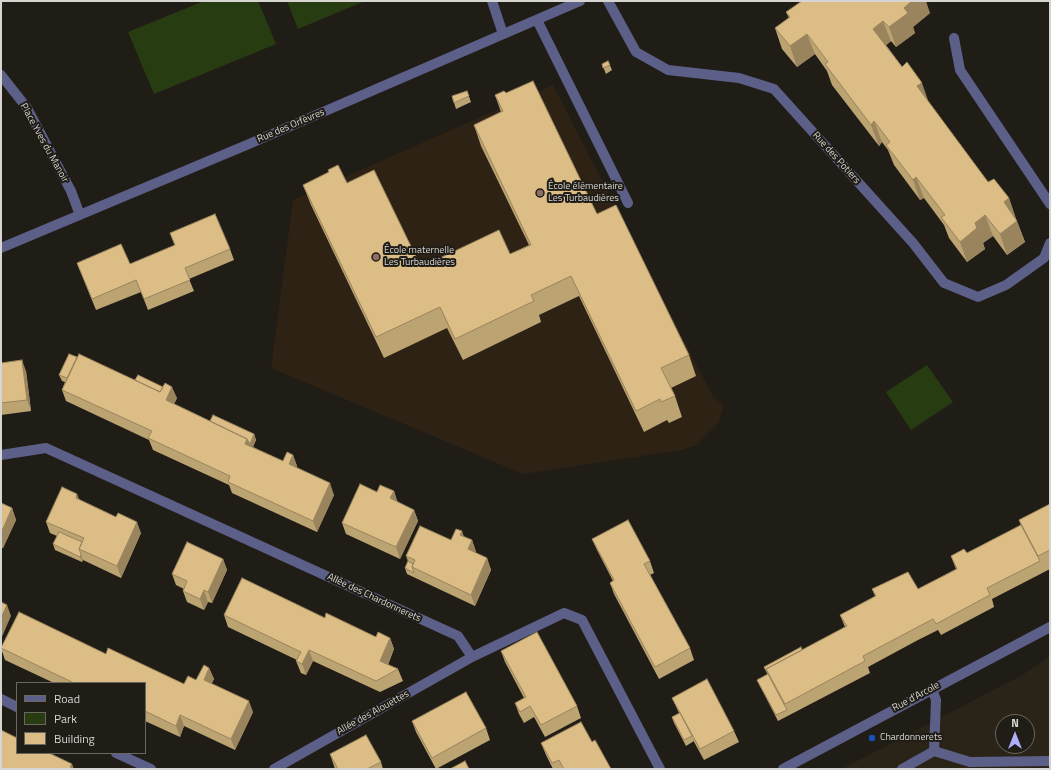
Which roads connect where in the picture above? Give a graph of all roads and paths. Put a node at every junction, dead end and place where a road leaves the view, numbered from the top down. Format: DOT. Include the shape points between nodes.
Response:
graph roads {
  1 [pos="492,1"];
  2 [pos="580,1"];
  3 [pos="608,1"];
  4 [pos="537,20"];
  5 [pos="503,34"];
  6 [pos="954,38"];
  7 [pos="1,75"];
  8 [pos="628,203"];
  9 [pos="1050,204"];
  10 [pos="80,215"];
  11 [pos="1050,243"];
  12 [pos="1,248"];
  13 [pos="1,455"];
  14 [pos="1050,627"];
  15 [pos="472,657"];
  16 [pos="932,689"];
  17 [pos="1,699"];
  18 [pos="16,706"];
  19 [pos="934,751"];
  20 [pos="118,754"];
  21 [pos="1050,761"];
  22 [pos="151,769"];
  23 [pos="274,769"];
  24 [pos="660,769"];
  25 [pos="783,769"];
  26 [pos="902,769"];
  1 -- 5 [label="street"];
  2 -- 4 [label="street, Rue des Orfèvres"];
  3 -- 11 [label="street, Rue des Potiers" via="636,52 668,70 739,78 774,89 913,243 944,283 978,297 1006,285 1044,258"];
  4 -- 5 [label="street, Rue des Orfèvres"];
  4 -- 8 [label="street"];
  5 -- 10 [label="street, Rue des Orfèvres"];
  6 -- 9 [label="street" via="960,70"];
  7 -- 10 [label="street, Place Yves du Manoir" via="27,108 71,191"];
  10 -- 12 [label="street, Rue des Orfèvres"];
  13 -- 15 [label="street, Allée des Chardonnerets" via="46,448 458,636"];
  14 -- 16 [label="street, Rue d’Arcole"];
  15 -- 23 [label="street, Allée des Alouettes"];
  15 -- 24 [label="street" via="564,613 582,620"];
  16 -- 19 [label="street" via="936,700"];
  16 -- 25 [label="street, Rue d’Arcole"];
  17 -- 18 [label="street"];
  19 -- 21 [label="street" via="970,762"];
  19 -- 26 [label="street"];
  20 -- 22 [label="street"];
}
